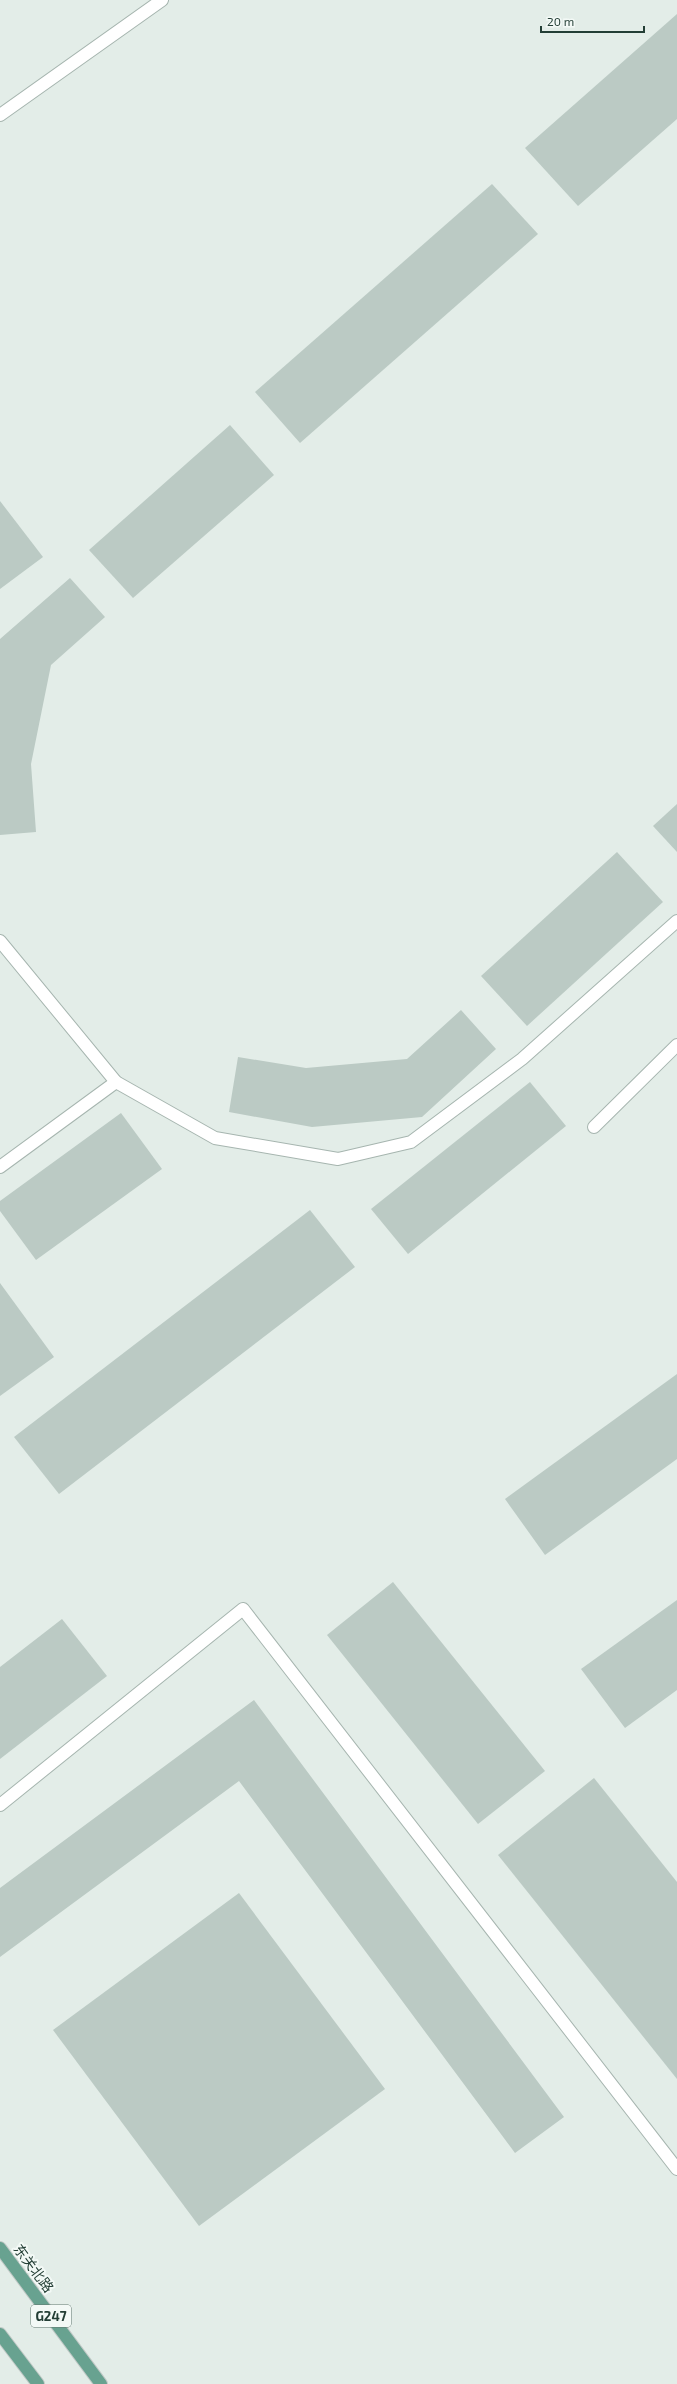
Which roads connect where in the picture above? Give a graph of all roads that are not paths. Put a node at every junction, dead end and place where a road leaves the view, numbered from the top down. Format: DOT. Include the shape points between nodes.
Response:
graph roads {
  1 [pos="162,0"];
  2 [pos="0,115"];
  3 [pos="677,921"];
  4 [pos="0,941"];
  5 [pos="677,1044"];
  6 [pos="116,1082"];
  7 [pos="594,1127"];
  8 [pos="0,1167"];
  9 [pos="0,1805"];
  10 [pos="677,2169"];
  11 [pos="0,2248"];
  12 [pos="0,2334"];
  13 [pos="38,2384"];
  14 [pos="101,2384"];
  1 -- 2 [label="street"];
  3 -- 6 [label="street" via="522,1060 411,1142 338,1159 215,1138"];
  4 -- 6 [label="street"];
  5 -- 7 [label="street"];
  6 -- 8 [label="street"];
  9 -- 10 [label="street" via="243,1609"];
  11 -- 14 [label="main road, 东关北路 / G247"];
  12 -- 13 [label="main road"];
}
